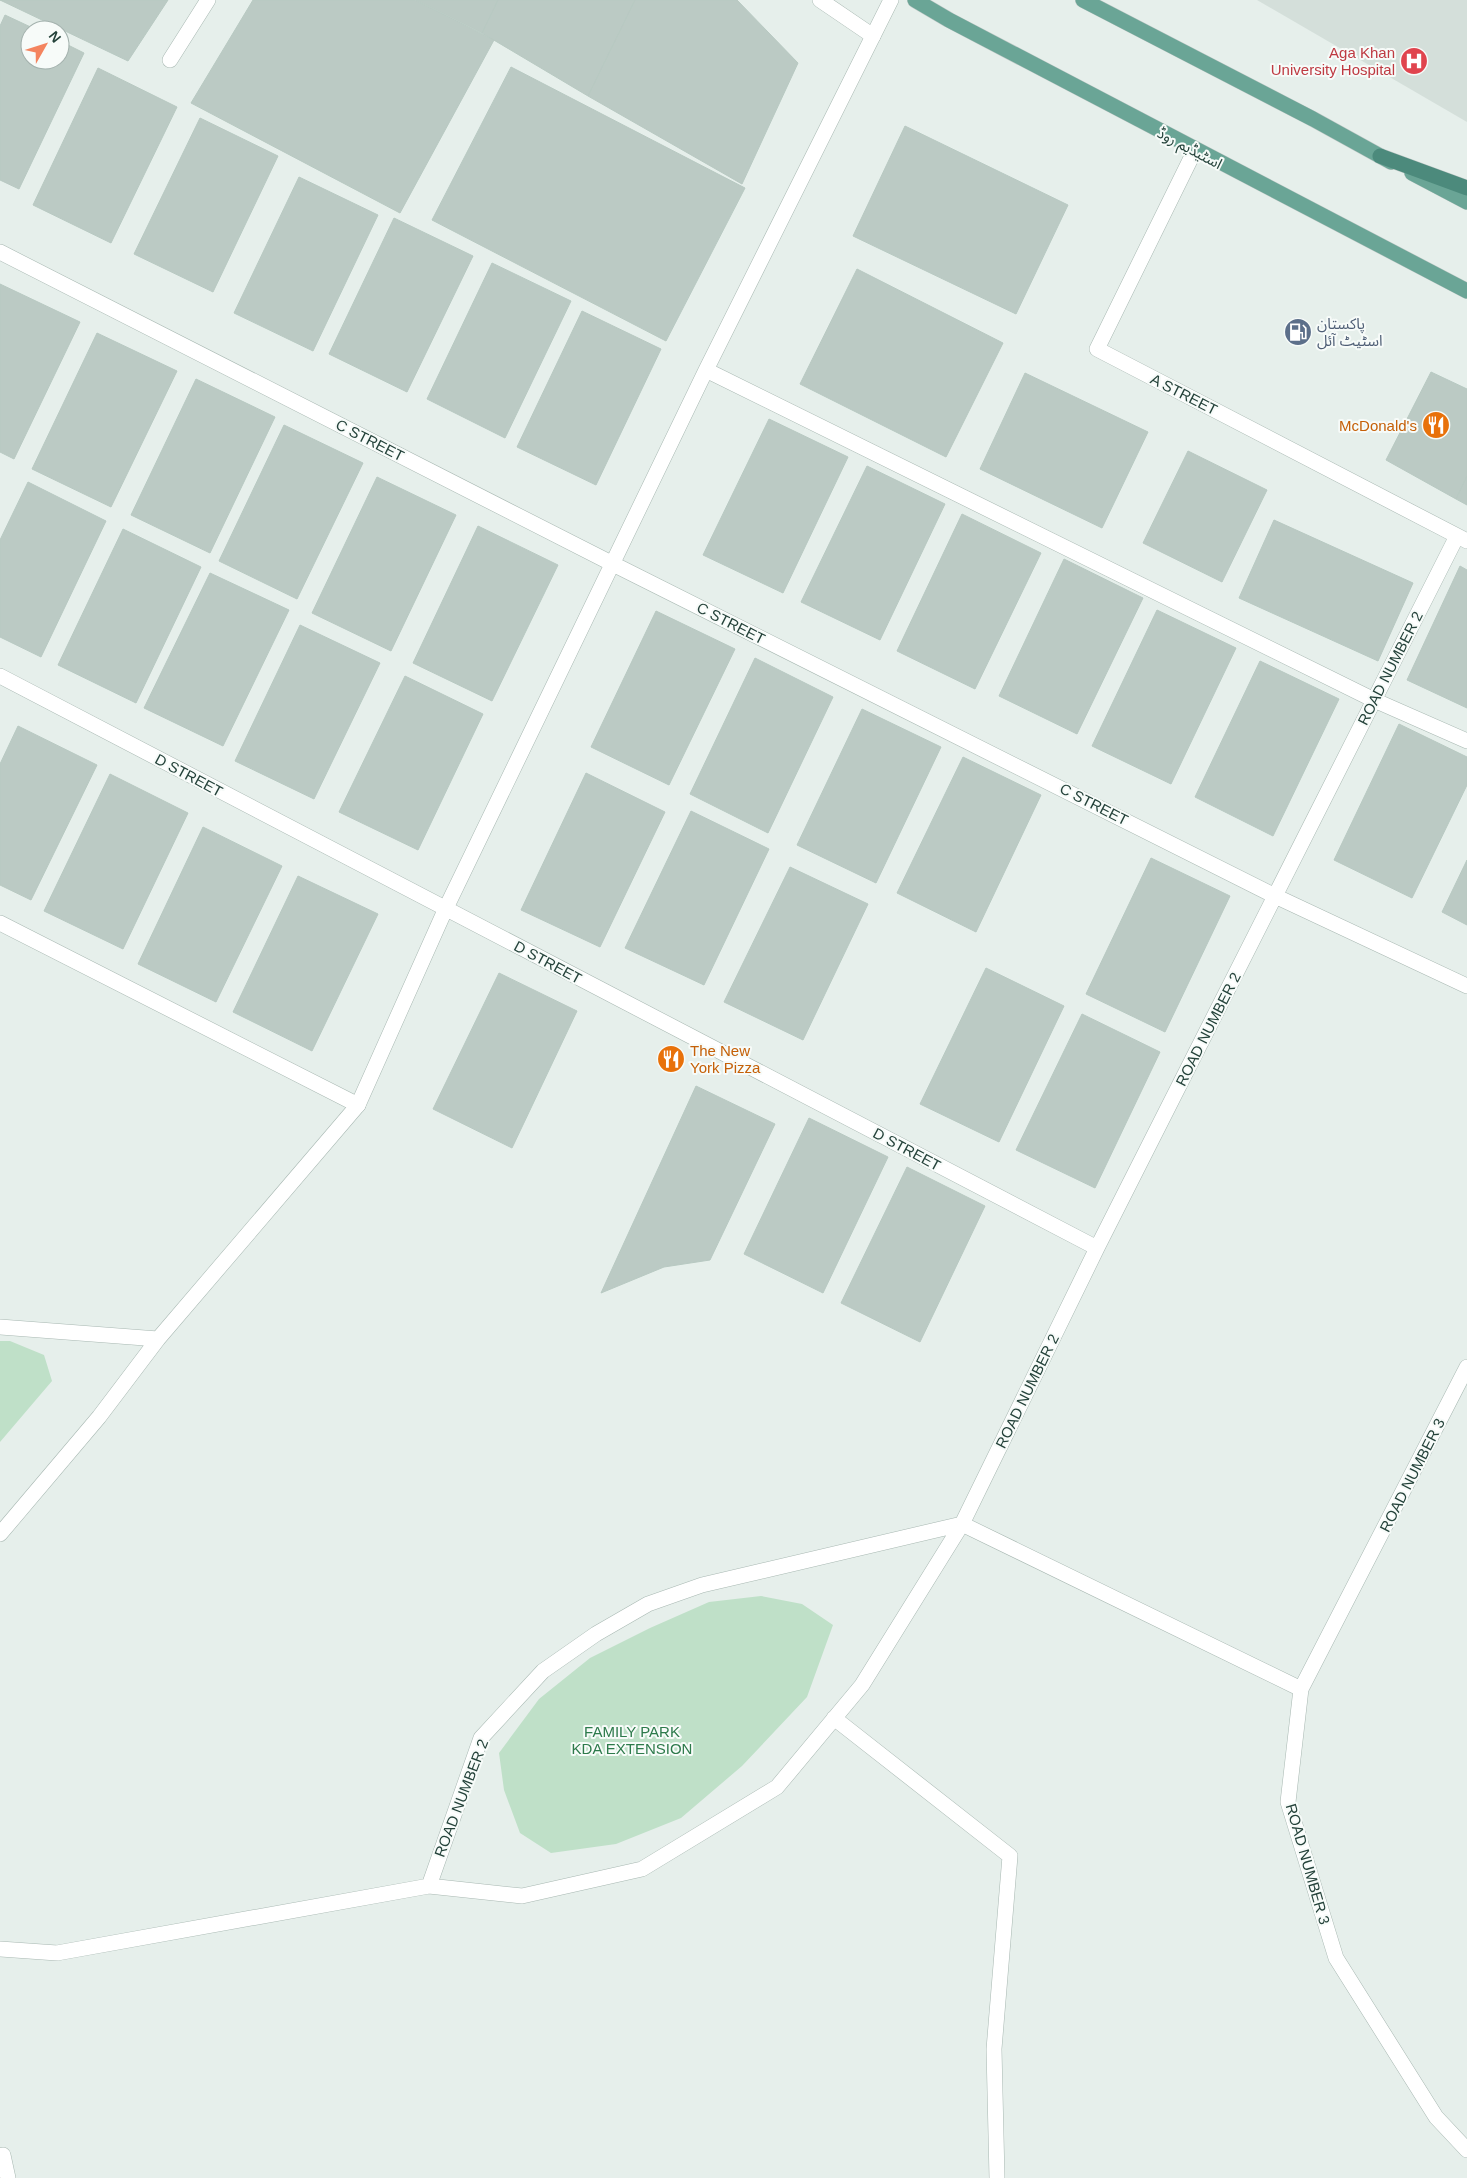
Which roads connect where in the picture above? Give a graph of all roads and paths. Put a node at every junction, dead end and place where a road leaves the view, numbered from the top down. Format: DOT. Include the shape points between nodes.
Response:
graph roads {
  1 [pos="208,0"];
  2 [pos="820,0"];
  3 [pos="891,0"];
  4 [pos="915,0"];
  5 [pos="1083,0"];
  6 [pos="873,36"];
  7 [pos="170,60"];
  8 [pos="1196,150"];
  9 [pos="1380,156"];
  10 [pos="1467,188"];
  11 [pos="1467,202"];
  12 [pos="0,252"];
  13 [pos="1467,291"];
  14 [pos="706,370"];
  15 [pos="1462,538"];
  16 [pos="613,564"];
  17 [pos="0,676"];
  18 [pos="1374,700"];
  19 [pos="1467,741"];
  20 [pos="1275,896"];
  21 [pos="446,908"];
  22 [pos="0,923"];
  23 [pos="1467,986"];
  24 [pos="358,1104"];
  25 [pos="1097,1248"];
  26 [pos="0,1327"];
  27 [pos="158,1339"];
  28 [pos="1467,1367"];
  29 [pos="962,1524"];
  30 [pos="0,1534"];
  31 [pos="1302,1689"];
  32 [pos="834,1718"];
  33 [pos="429,1886"];
  34 [pos="0,1949"];
  35 [pos="1467,2150"];
  36 [pos="4,2155"];
  37 [pos="8,2178"];
  38 [pos="997,2178"];
  1 -- 7 [label="street"];
  2 -- 6 [label="street"];
  3 -- 6 [label="street"];
  4 -- 8 [label="main road, اسٹیڈیم روڈ"];
  5 -- 9 [label="main road"];
  6 -- 14 [label="street"];
  8 -- 13 [label="main road, اسٹیڈیم روڈ"];
  8 -- 15 [label="street, A STREET" via="1097,349"];
  9 -- 10 [label="highway"];
  9 -- 11 [label="main road"];
  12 -- 16 [label="street, C STREET"];
  14 -- 16 [label="street"];
  14 -- 18 [label="street"];
  15 -- 18 [label="street, ROAD NUMBER 2"];
  16 -- 20 [label="street, C STREET"];
  16 -- 21 [label="street"];
  17 -- 21 [label="street, D STREET"];
  18 -- 19 [label="street"];
  18 -- 20 [label="street, ROAD NUMBER 2"];
  20 -- 23 [label="street, C STREET"];
  20 -- 25 [label="street, ROAD NUMBER 2"];
  21 -- 24 [label="street"];
  21 -- 25 [label="street, D STREET"];
  22 -- 24 [label="street"];
  24 -- 27 [label="street"];
  25 -- 29 [label="street, ROAD NUMBER 2"];
  26 -- 27 [label="street"];
  27 -- 30 [label="street" via="99,1417"];
  28 -- 31 [label="street, ROAD NUMBER 3"];
  29 -- 31 [label="street"];
  29 -- 32 [label="street, ROAD NUMBER 2" via="862,1685"];
  29 -- 33 [label="street, ROAD NUMBER 2" via="702,1585 648,1604 596,1634 543,1672 481,1738"];
  31 -- 35 [label="street, ROAD NUMBER 3" via="1288,1802 1336,1958 1436,2117"];
  32 -- 33 [label="street, ROAD NUMBER 2" via="777,1787 642,1869 522,1896"];
  32 -- 38 [label="street" via="1010,1856 994,2049"];
  33 -- 34 [label="street, ROAD NUMBER 2" via="57,1953"];
  36 -- 37 [label="street"];
}
